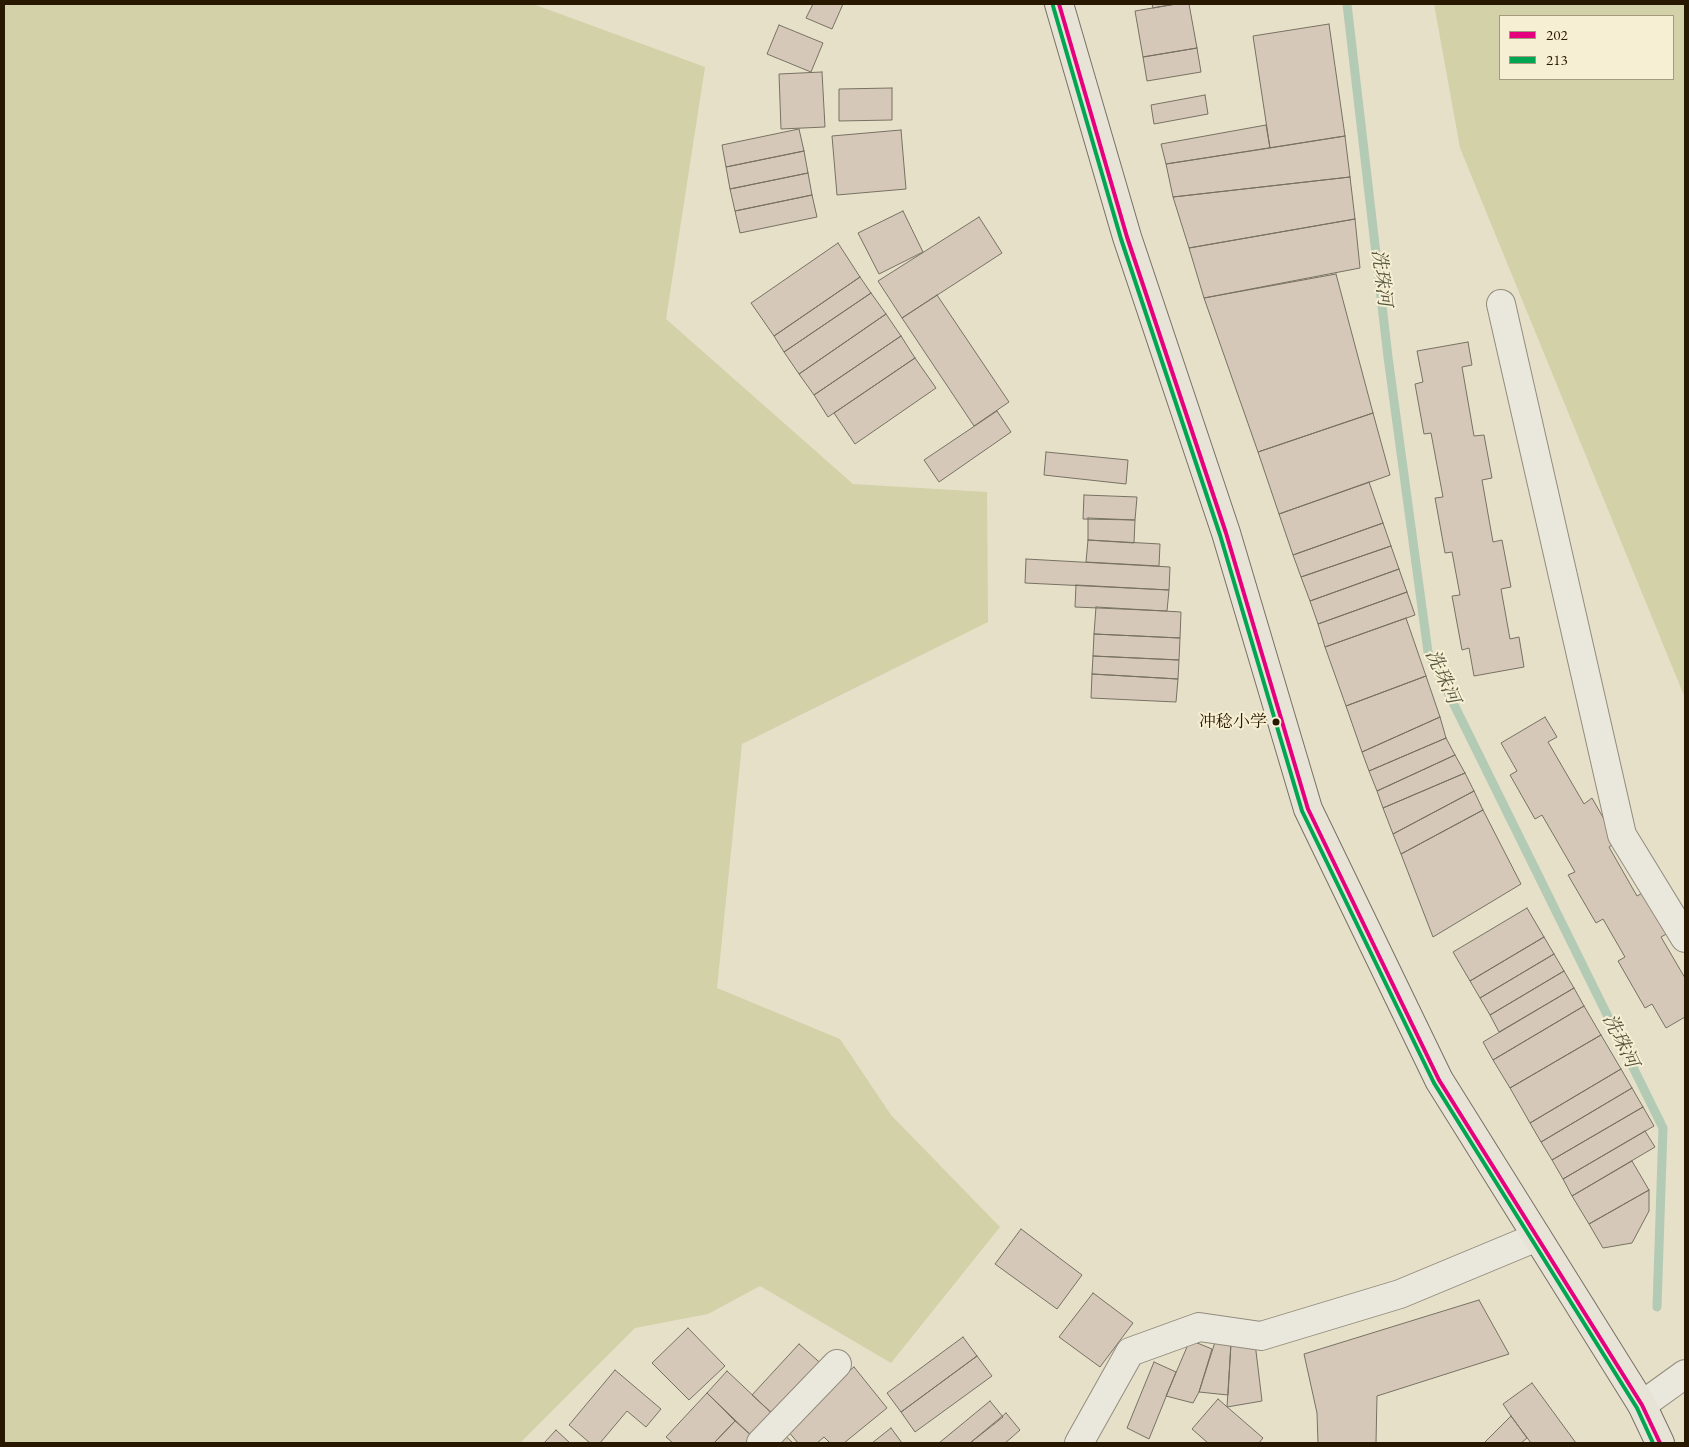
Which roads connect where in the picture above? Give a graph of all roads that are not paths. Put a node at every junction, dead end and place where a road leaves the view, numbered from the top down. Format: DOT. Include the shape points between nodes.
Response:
graph roads {
  1 [pos="1059,4"];
  2 [pos="1501,304"];
  3 [pos="1685,938"];
  4 [pos="1537,1237"];
  5 [pos="837,1364"];
  6 [pos="1685,1374"];
  7 [pos="1642,1404"];
  8 [pos="761,1443"];
  9 [pos="1079,1443"];
  10 [pos="1660,1443"];
  1 -- 4 [label="highway" via="1127,237 1226,533 1308,809 1439,1080"];
  2 -- 3 [label="street" via="1622,835"];
  4 -- 7 [label="highway"];
  4 -- 9 [label="street" via="1400,1294 1261,1336 1199,1327 1130,1352"];
  5 -- 8 [label="street"];
  6 -- 7 [label="street"];
  7 -- 10 [label="highway"];
}
